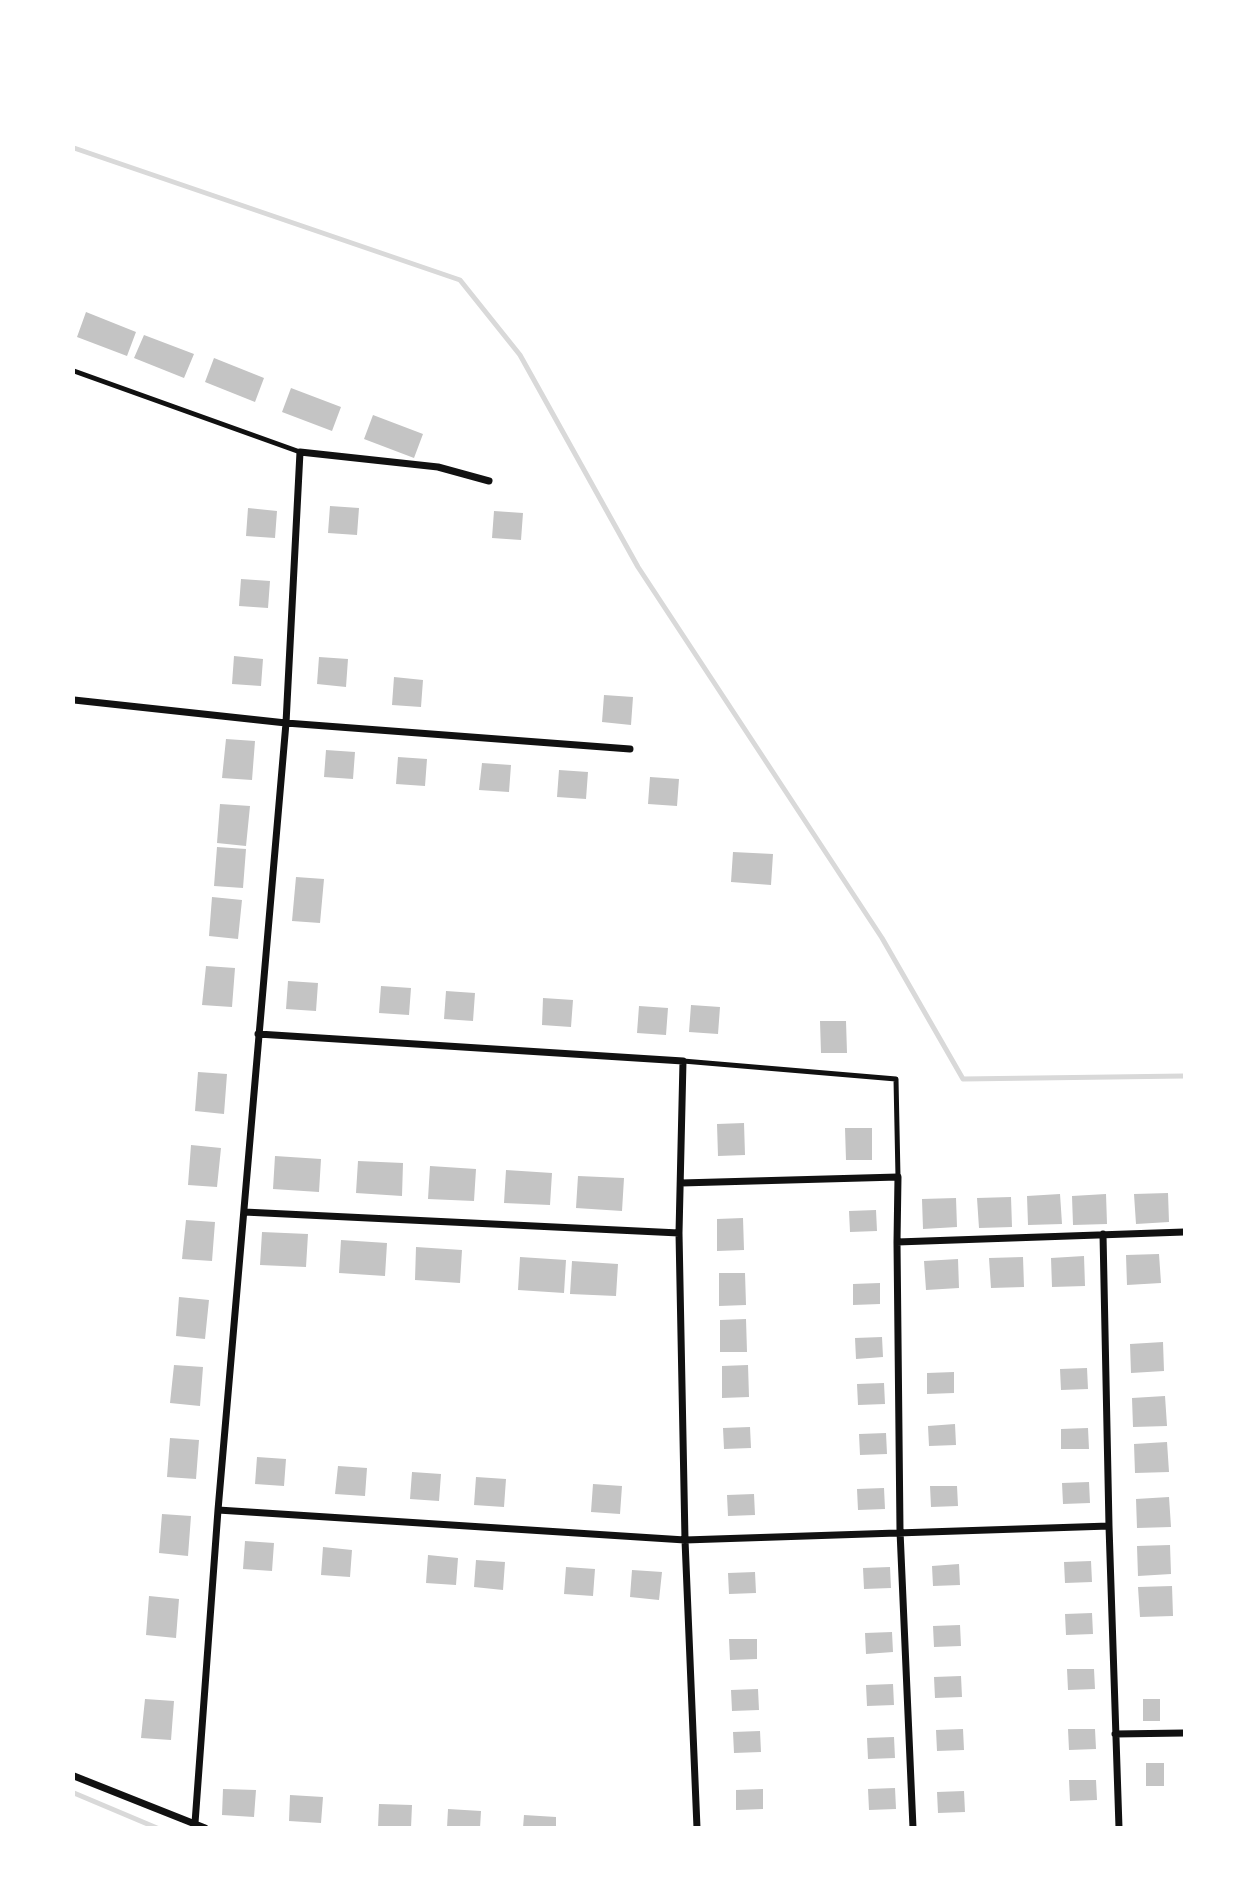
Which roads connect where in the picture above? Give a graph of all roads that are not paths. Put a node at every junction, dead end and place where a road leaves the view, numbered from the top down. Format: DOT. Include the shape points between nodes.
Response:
graph roads {
  1 [pos="74,371"];
  2 [pos="300,452"];
  3 [pos="489,481"];
  4 [pos="74,700"];
  5 [pos="286,723"];
  6 [pos="630,748"];
  7 [pos="258,1034"];
  8 [pos="683,1060"];
  9 [pos="898,1178"];
  10 [pos="681,1183"];
  11 [pos="244,1212"];
  12 [pos="678,1233"];
  13 [pos="1185,1233"];
  14 [pos="1103,1234"];
  15 [pos="897,1242"];
  16 [pos="218,1510"];
  17 [pos="1109,1526"];
  18 [pos="900,1531"];
  19 [pos="685,1540"];
  20 [pos="1185,1733"];
  21 [pos="1115,1734"];
  22 [pos="74,1776"];
  23 [pos="195,1823"];
  24 [pos="205,1828"];
  25 [pos="697,1828"];
  26 [pos="913,1828"];
  27 [pos="1119,1828"];
  1 -- 2 [label="lane"];
  2 -- 3 [label="street" via="438,467"];
  2 -- 5 [label="street"];
  4 -- 5 [label="street"];
  5 -- 6 [label="street"];
  5 -- 7 [label="street"];
  7 -- 8 [label="street"];
  7 -- 11 [label="street"];
  8 -- 9 [label="lane" via="895,1079"];
  8 -- 10 [label="street"];
  9 -- 10 [label="street"];
  9 -- 15 [label="street"];
  10 -- 12 [label="street"];
  11 -- 12 [label="street"];
  11 -- 16 [label="street"];
  12 -- 19 [label="street"];
  13 -- 14 [label="street"];
  14 -- 15 [label="street"];
  14 -- 17 [label="street"];
  15 -- 18 [label="street"];
  16 -- 19 [label="street"];
  16 -- 23 [label="street"];
  17 -- 18 [label="street"];
  17 -- 21 [label="street"];
  18 -- 19 [label="street"];
  18 -- 26 [label="street"];
  19 -- 25 [label="street"];
  20 -- 21 [label="street"];
  21 -- 27 [label="street"];
  22 -- 23 [label="street"];
  23 -- 24 [label="street"];
}
